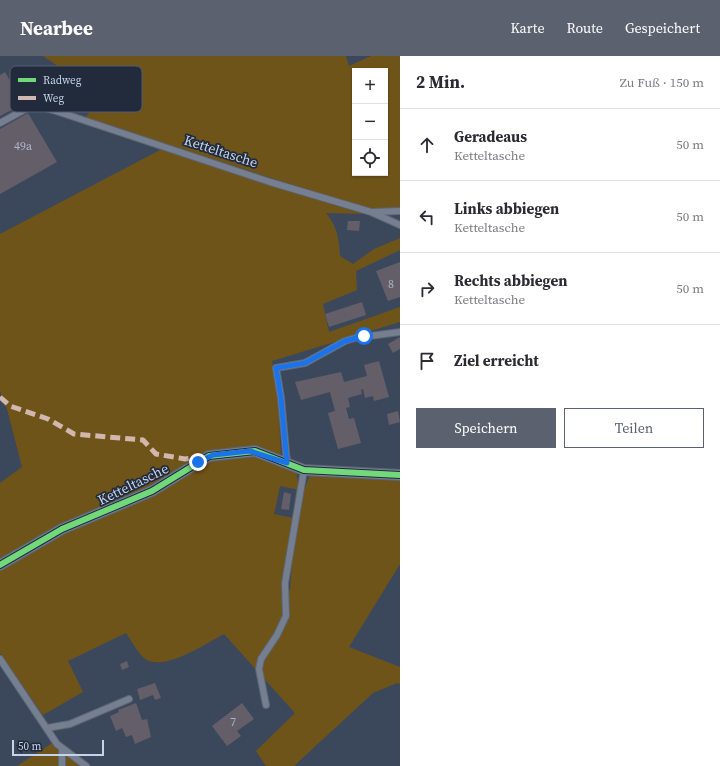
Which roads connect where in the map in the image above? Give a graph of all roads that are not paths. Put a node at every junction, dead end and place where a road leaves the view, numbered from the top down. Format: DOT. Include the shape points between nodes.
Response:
graph roads {
  1 [pos="20,112"];
  2 [pos="59,112"];
  3 [pos="0,123"];
  4 [pos="400,211"];
  5 [pos="371,212"];
  6 [pos="400,225"];
  7 [pos="400,332"];
  8 [pos="287,463"];
  9 [pos="304,470"];
  10 [pos="400,475"];
  11 [pos="0,565"];
  12 [pos="0,659"];
  13 [pos="129,699"];
  14 [pos="266,705"];
  15 [pos="47,728"];
  16 [pos="62,749"];
  17 [pos="62,766"];
  18 [pos="86,766"];
  1 -- 3 [label="lane, Ketteltasche"];
  2 -- 5 [label="lane, Ketteltasche" via="270,182"];
  4 -- 5 [label="lane"];
  5 -- 6 [label="lane, Ketteltasche"];
  7 -- 8 [label="lane" via="355,338 305,363 276,368"];
  8 -- 9 [label="street, Ketteltasche"];
  8 -- 11 [label="street, Ketteltasche" via="255,452 209,456 152,491 62,529"];
  9 -- 10 [label="street, Ketteltasche"];
  9 -- 14 [label="lane" via="285,583 286,616 261,659 259,669"];
  12 -- 15 [label="lane"];
  13 -- 15 [label="lane" via="70,724"];
  15 -- 16 [label="lane"];
  16 -- 17 [label="lane"];
  16 -- 18 [label="lane"];
}
